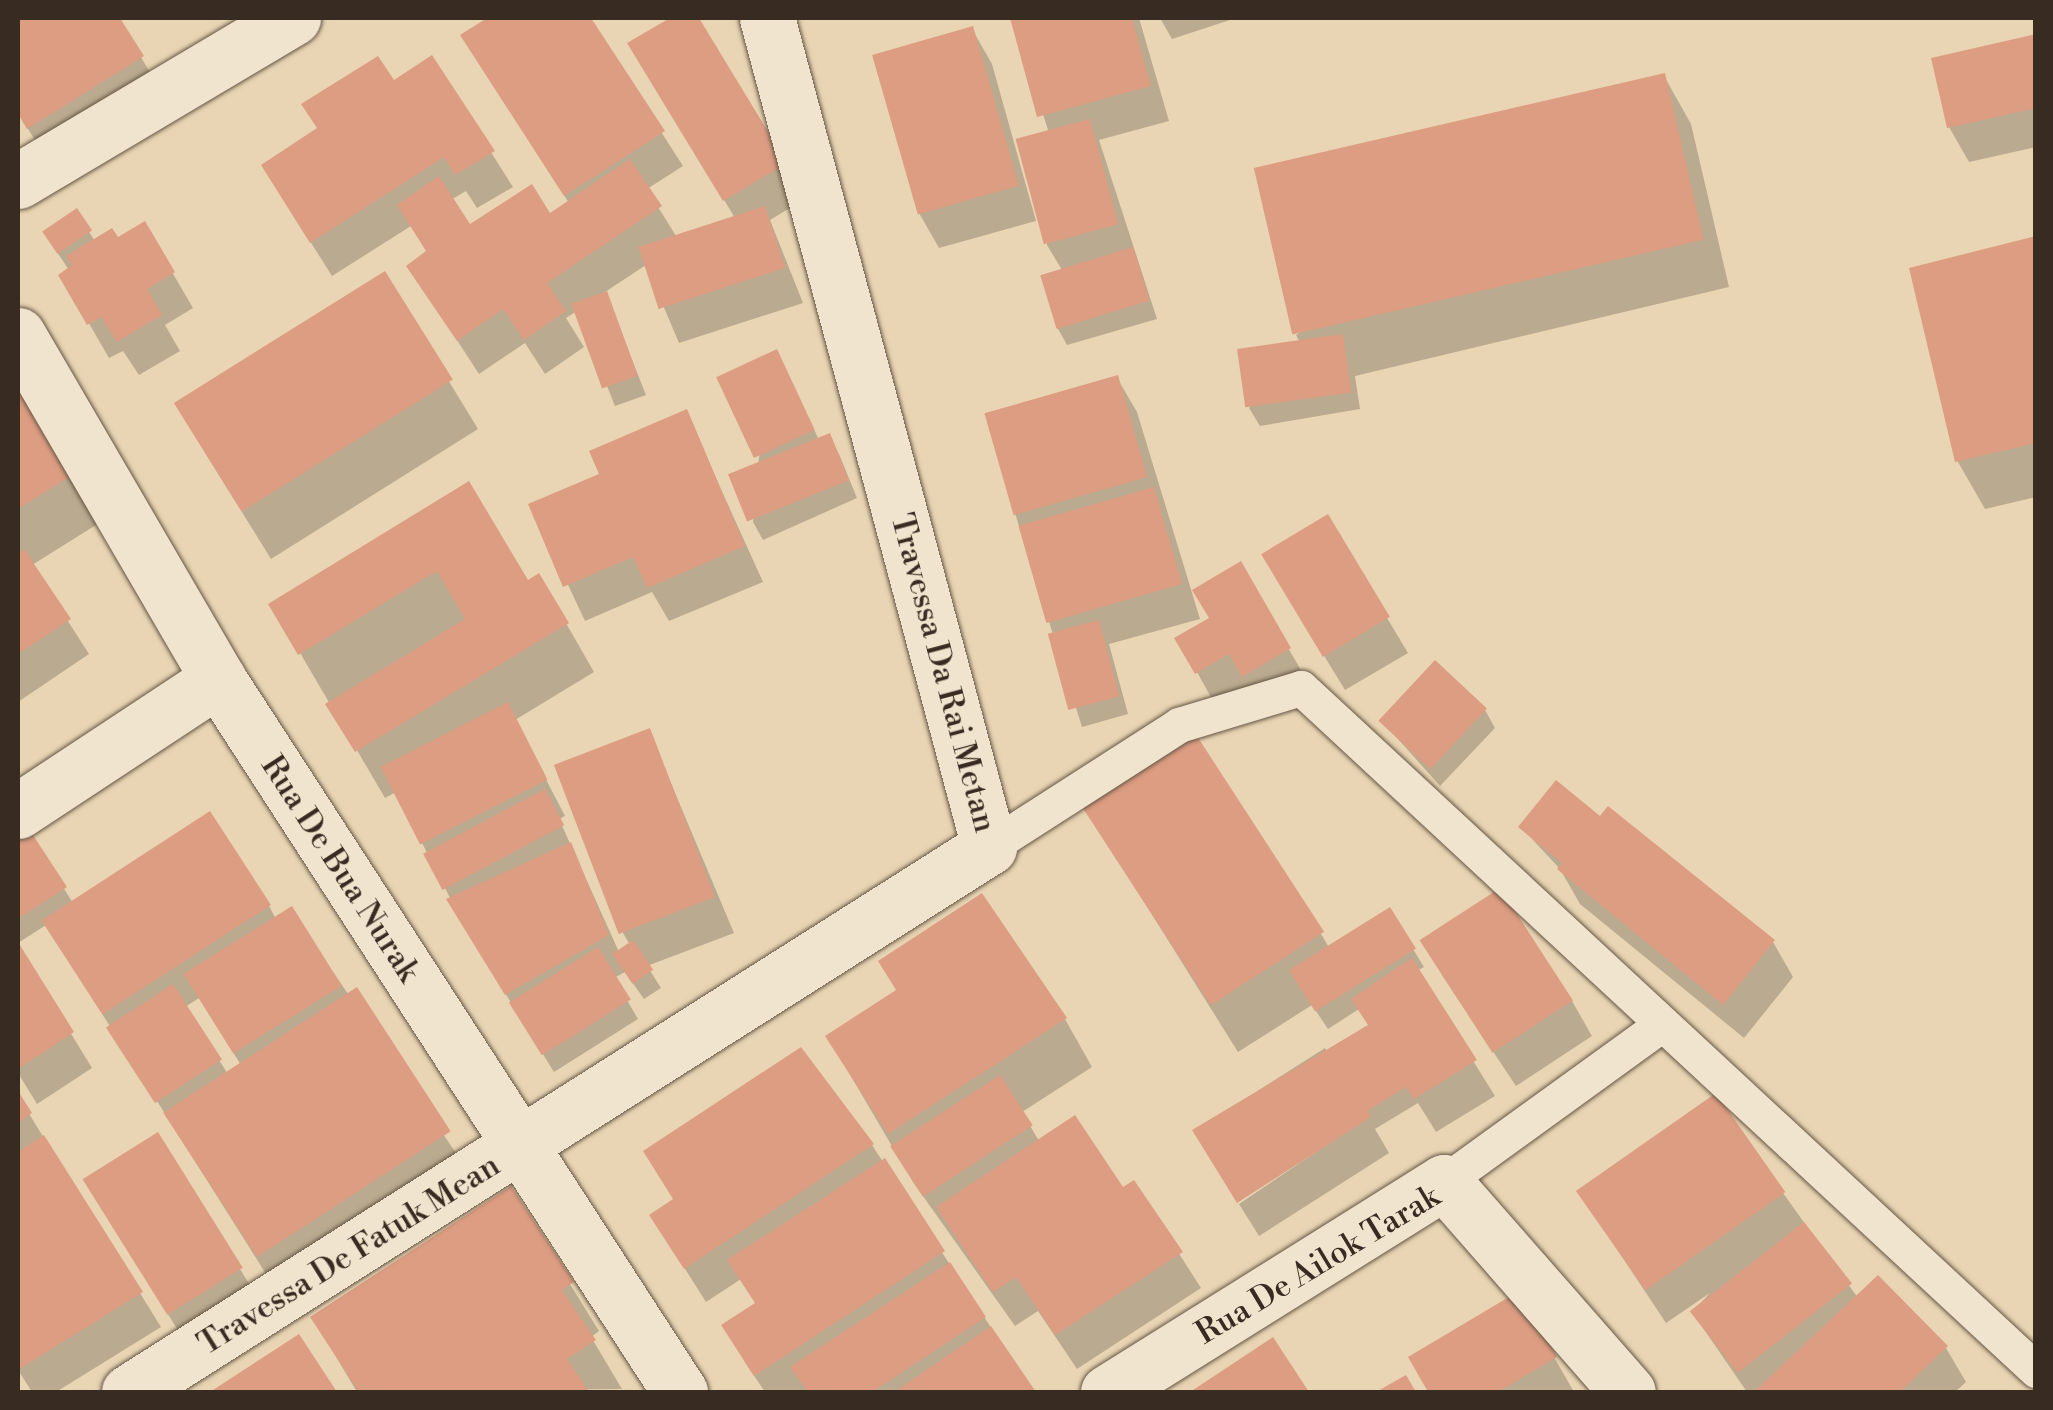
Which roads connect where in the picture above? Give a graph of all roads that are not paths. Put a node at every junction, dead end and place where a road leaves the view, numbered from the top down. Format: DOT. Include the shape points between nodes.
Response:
graph roads {
  1 [pos="293,18"];
  2 [pos="767,18"];
  3 [pos="18,181"];
  4 [pos="18,335"];
  5 [pos="218,679"];
  6 [pos="18,811"];
  7 [pos="989,848"];
  8 [pos="1661,1025"];
  9 [pos="518,1148"];
  10 [pos="1444,1182"];
  11 [pos="2036,1370"];
  12 [pos="129,1392"];
  13 [pos="680,1392"];
  14 [pos="1108,1392"];
  15 [pos="1628,1392"];
  1 -- 3 [label="street"];
  2 -- 7 [label="street, Travessa Da Rai Metan"];
  4 -- 5 [label="street, Rua De Bua Nurak"];
  5 -- 6 [label="street"];
  5 -- 9 [label="street, Rua De Bua Nurak"];
  7 -- 8 [label="lane" via="1180,726 1301,688"];
  7 -- 9 [label="street, Travessa Da Rai Metan"];
  8 -- 10 [label="lane"];
  8 -- 11 [label="lane"];
  9 -- 12 [label="street, Travessa De Fatuk Mean"];
  9 -- 13 [label="street, Rua De Bua Nurak"];
  10 -- 14 [label="street, Rua De Ailok Tarak"];
  10 -- 15 [label="street, Rua De Ailok Tarak"];
}
